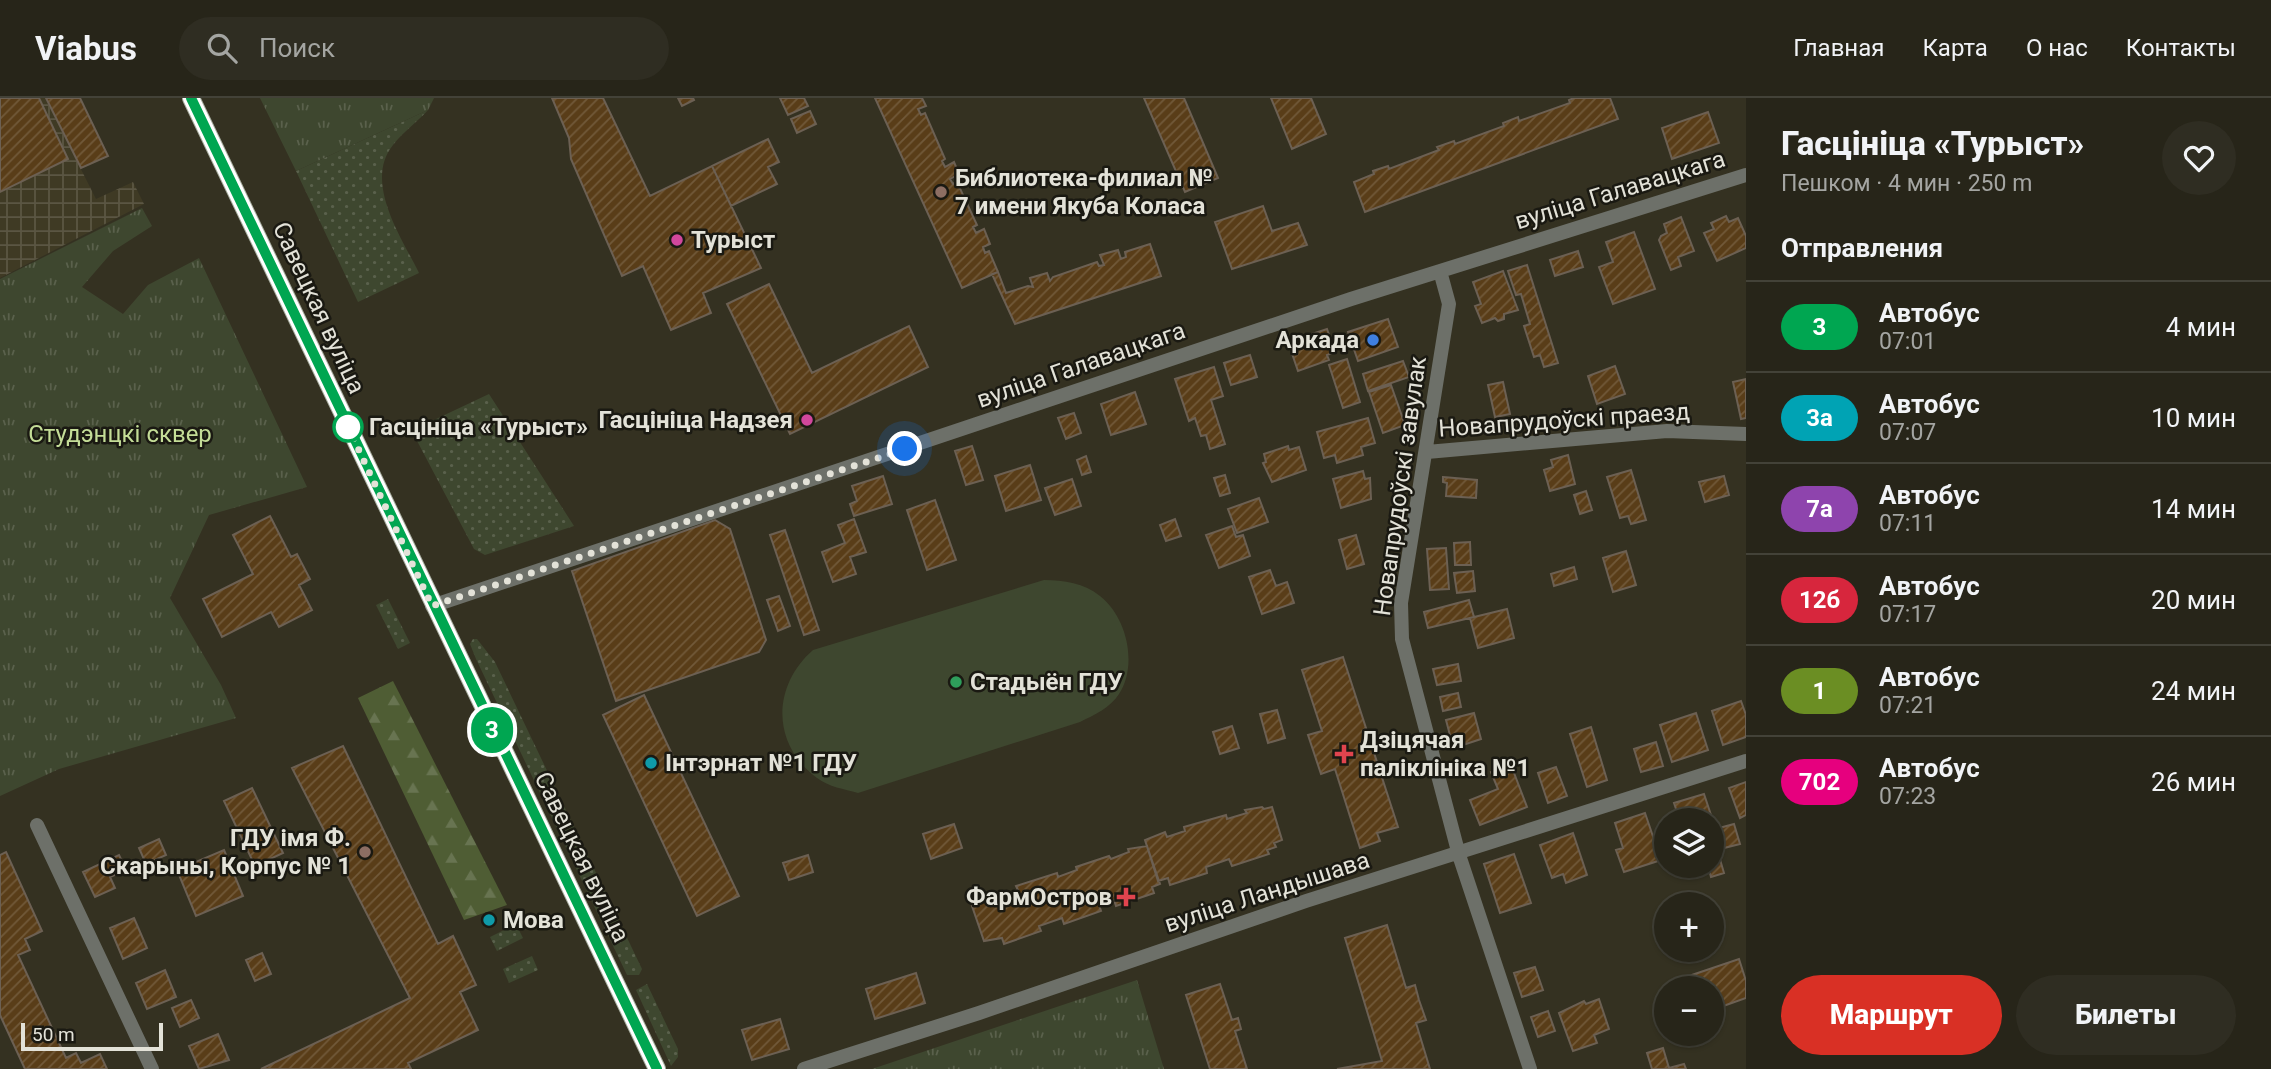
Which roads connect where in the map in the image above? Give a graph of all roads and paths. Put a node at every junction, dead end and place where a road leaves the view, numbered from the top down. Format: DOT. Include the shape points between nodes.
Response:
graph roads {
  1 [pos="191,98"];
  2 [pos="1746,175"];
  3 [pos="1440,271"];
  4 [pos="1746,434"];
  5 [pos="1427,452"];
  6 [pos="432,606"];
  7 [pos="1746,761"];
  8 [pos="37,825"];
  9 [pos="1459,855"];
  10 [pos="152,1069"];
  11 [pos="657,1069"];
  12 [pos="804,1069"];
  13 [pos="1530,1069"];
  1 -- 6 [label="main road, Савецкая вуліца"];
  2 -- 3 [label="street, вуліца Галавацкага"];
  3 -- 5 [label="street, Новапрудоўскі завулак" via="1449,304"];
  3 -- 6 [label="street, вуліца Галавацкага"];
  4 -- 5 [label="street, Новапрудоўскі праезд" via="1667,431"];
  5 -- 9 [label="street, Новапрудоўскі завулак" via="1401,603 1402,639"];
  6 -- 11 [label="main road, Савецкая вуліца"];
  7 -- 9 [label="street, вуліца Ландышава"];
  8 -- 10 [label="street"];
  9 -- 12 [label="street, вуліца Ландышава" via="1306,901"];
  9 -- 13 [label="street, Новапрудоўскі завулак"];
}
